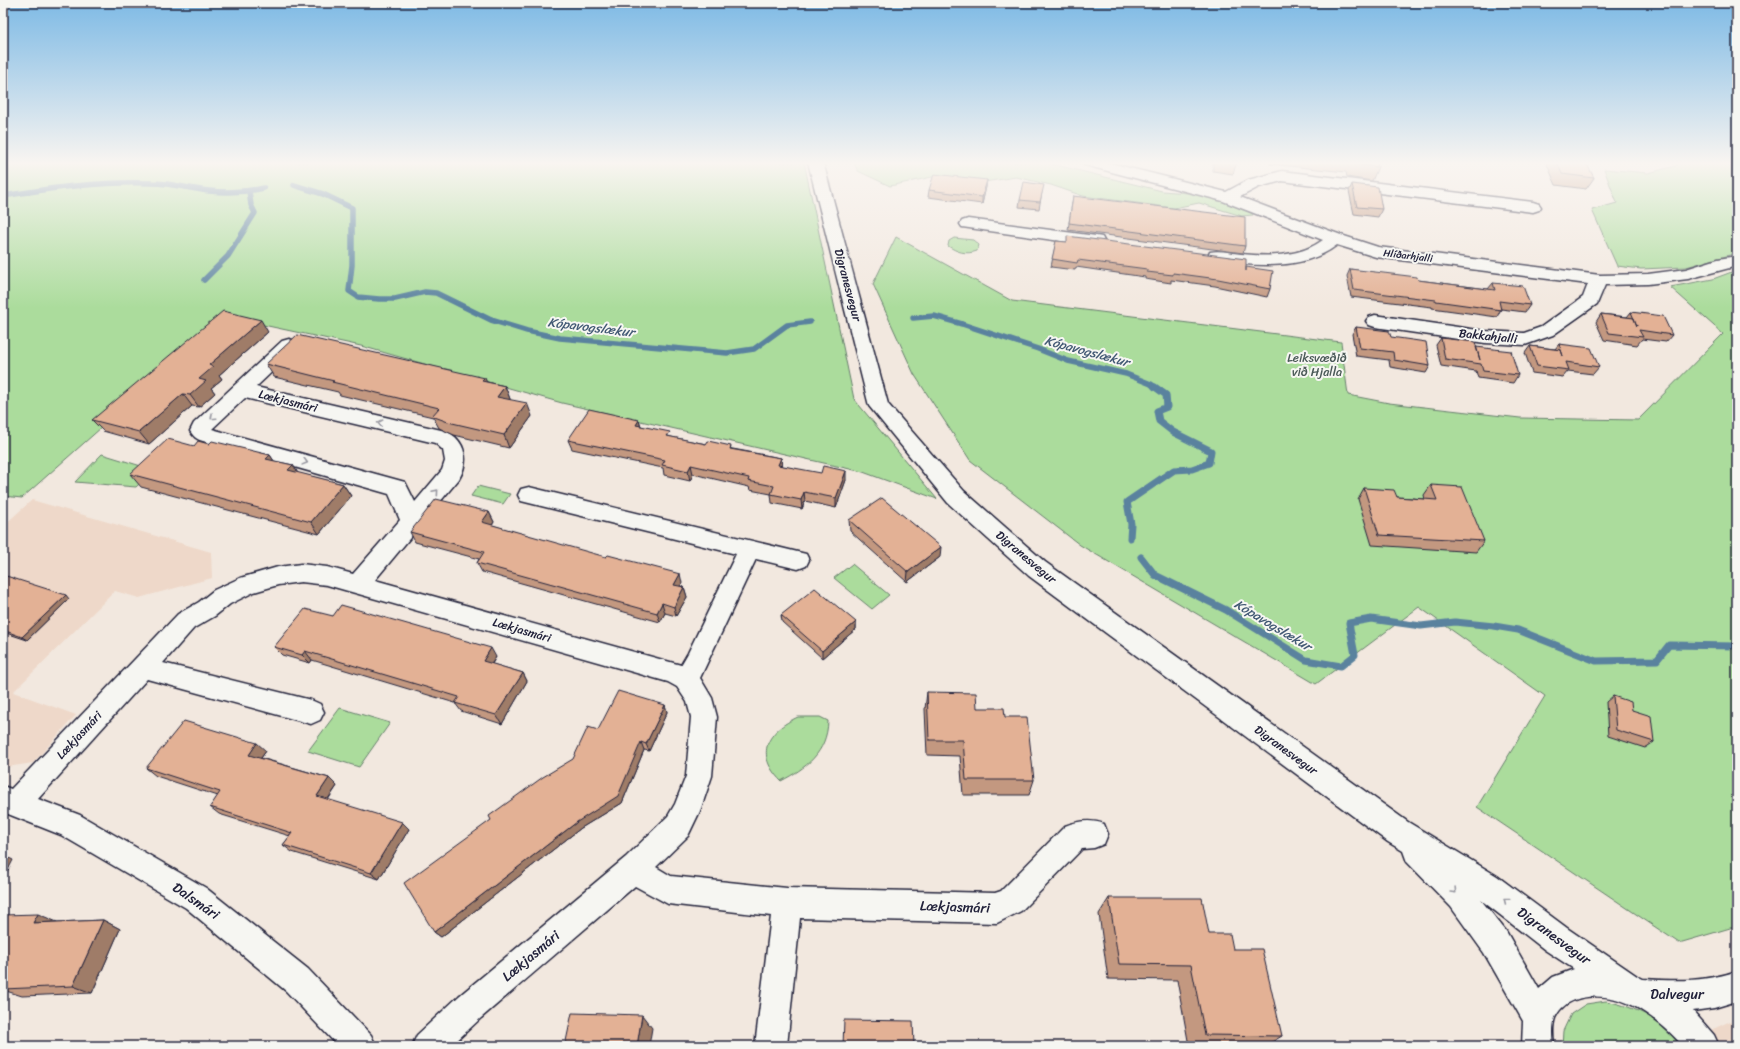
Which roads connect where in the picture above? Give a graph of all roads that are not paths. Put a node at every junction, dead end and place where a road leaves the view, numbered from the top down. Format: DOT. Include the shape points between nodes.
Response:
graph roads {
  1 [pos="828,211"];
  2 [pos="1262,211"];
  3 [pos="968,224"];
  4 [pos="1335,239"];
  5 [pos="1115,243"];
  6 [pos="1200,254"];
  7 [pos="1737,261"];
  8 [pos="1600,280"];
  9 [pos="1376,321"];
  10 [pos="289,344"];
  11 [pos="241,390"];
  12 [pos="529,495"];
  13 [pos="411,521"];
  14 [pos="750,549"];
  15 [pos="798,560"];
  16 [pos="358,584"];
  17 [pos="143,667"];
  18 [pos="686,679"];
  19 [pos="311,712"];
  20 [pos="9,802"];
  21 [pos="1398,832"];
  22 [pos="1094,834"];
  23 [pos="636,867"];
  24 [pos="787,903"];
  25 [pos="1737,986"];
  26 [pos="1634,991"];
  27 [pos="1538,1032"];
  28 [pos="360,1046"];
  29 [pos="428,1046"];
  30 [pos="771,1046"];
  31 [pos="1703,1046"];
  1 -- 21 [label="street, Digranesvegur" via="879,406 956,497 1037,568"];
  2 -- 4 [label="street, Hlíðarhjalli"];
  3 -- 5 [label="street"];
  4 -- 6 [label="street" via="1327,247 1315,252 1282,260 1246,260"];
  4 -- 8 [label="street, Hlíðarhjalli" via="1376,252"];
  7 -- 8 [label="street, Hlíðarhjalli" via="1688,274 1648,279"];
  8 -- 9 [label="street, Bakkahjalli" via="1591,300 1547,331 1525,339 1485,337"];
  10 -- 11 [label="street, Lækjasmári"];
  11 -- 13 [label="street, Lækjasmári, one-way" via="201,428 203,434 397,488"];
  13 -- 11 [label="street, Lækjasmári, one-way" via="452,473 455,461 453,447 441,437"];
  12 -- 14 [label="street"];
  13 -- 16 [label="street, Lækjasmári"];
  14 -- 15 [label="street"];
  14 -- 18 [label="street"];
  16 -- 17 [label="street, Lækjasmári" via="301,573 278,576 248,585 222,597 186,621"];
  16 -- 18 [label="street, Lækjasmári" via="673,673"];
  17 -- 19 [label="street"];
  17 -- 20 [label="street, Lækjasmári"];
  18 -- 23 [label="street, Lækjasmári" via="699,698 704,717 699,776 678,826"];
  20 -- 28 [label="street, Dalsmári" via="70,825 196,898 297,980"];
  26 -- 21 [label="street, Digranesvegur, one-way" via="1556,939 1487,886"];
  21 -- 27 [label="street, Digranesvegur, one-way" via="1460,897 1495,942"];
  22 -- 24 [label="street, Lækjasmári" via="1075,836 1011,901 997,908"];
  23 -- 24 [label="street, Lækjasmári" via="648,879 668,890"];
  23 -- 29 [label="street, Lækjasmári" via="470,1007"];
  24 -- 30 [label="street"];
  25 -- 26 [label="street, Dalvegur" via="1698,996"];
  26 -- 27 [label="street" via="1611,983 1594,981 1578,982 1564,987 1553,995 1545,1006"];
  26 -- 31 [label="street" via="1677,1018"];
}
